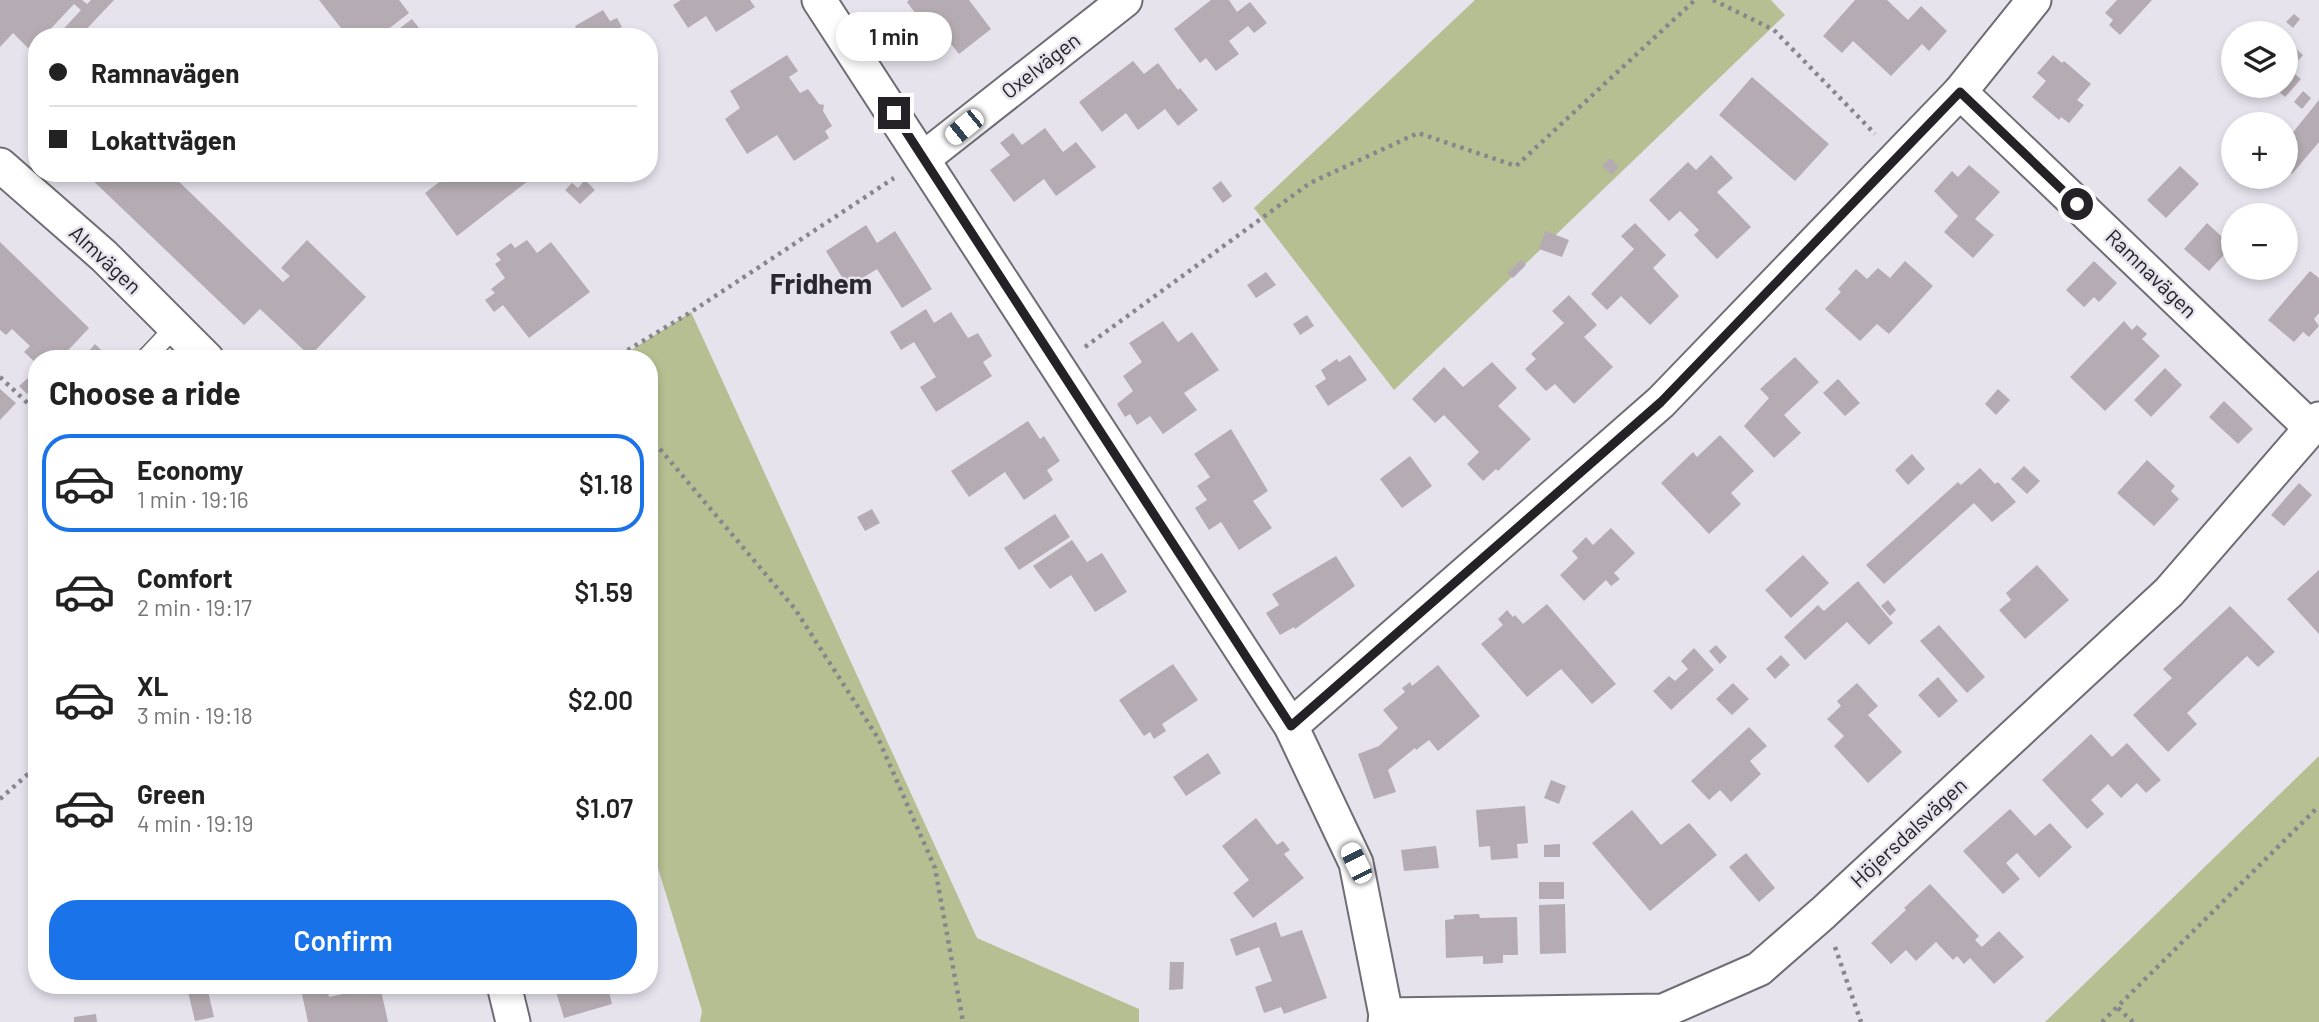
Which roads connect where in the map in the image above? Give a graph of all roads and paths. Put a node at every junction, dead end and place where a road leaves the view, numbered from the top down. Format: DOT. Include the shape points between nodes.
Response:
graph roads {
  1 [pos="819,0"];
  2 [pos="1125,0"];
  3 [pos="1695,0"];
  4 [pos="1713,0"];
  5 [pos="2034,0"];
  6 [pos="1960,92"];
  7 [pos="1897,157"];
  8 [pos="924,158"];
  9 [pos="0,165"];
  10 [pos="175,327"];
  11 [pos="153,350"];
  12 [pos="198,350"];
  13 [pos="628,350"];
  14 [pos="1058,366"];
  15 [pos="0,377"];
  16 [pos="28,403"];
  17 [pos="2315,423"];
  18 [pos="658,447"];
  19 [pos="1291,726"];
  20 [pos="28,774"];
  21 [pos="0,799"];
  22 [pos="2319,806"];
  23 [pos="1823,913"];
  24 [pos="506,994"];
  25 [pos="2118,1008"];
  26 [pos="1385,1019"];
  27 [pos="513,1022"];
  28 [pos="963,1022"];
  29 [pos="1861,1022"];
  30 [pos="2102,1022"];
  31 [pos="2133,1022"];
  1 -- 8 [label="street"];
  2 -- 8 [label="street, Oxelvägen"];
  3 -- 14 [label="path" via="1516,166 1418,133 1310,183"];
  4 -- 7 [label="path" via="1774,30"];
  5 -- 6 [label="street"];
  6 -- 7 [label="street"];
  6 -- 17 [label="street, Ramnavägen"];
  7 -- 19 [label="street" via="1661,402"];
  8 -- 13 [label="path"];
  8 -- 14 [label="street"];
  9 -- 10 [label="street, Almvägen" via="104,256"];
  10 -- 11 [label="lane"];
  10 -- 12 [label="street, Almvägen"];
  14 -- 19 [label="street"];
  15 -- 16 [label="path"];
  17 -- 23 [label="street, Höjersdalsvägen" via="2169,592"];
  18 -- 28 [label="path" via="794,609 878,738 935,868"];
  19 -- 26 [label="street" via="1356,863"];
  20 -- 21 [label="path"];
  22 -- 25 [label="path"];
  23 -- 26 [label="street, Höjersdalsvägen" via="1759,969 1663,1011"];
  23 -- 29 [label="path"];
  24 -- 27 [label="street"];
  25 -- 30 [label="path"];
  25 -- 31 [label="path"];
}
